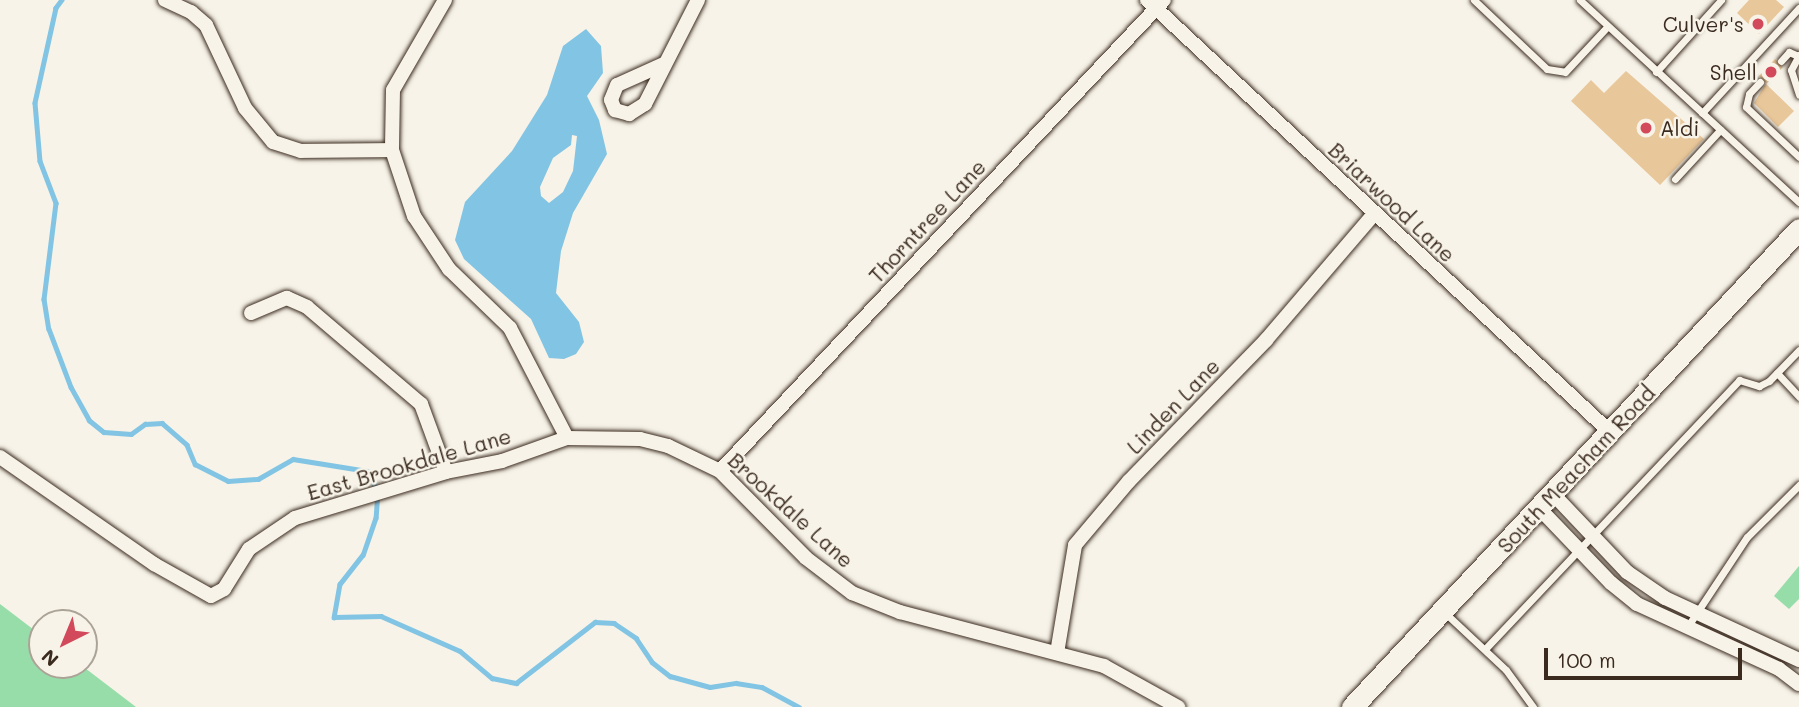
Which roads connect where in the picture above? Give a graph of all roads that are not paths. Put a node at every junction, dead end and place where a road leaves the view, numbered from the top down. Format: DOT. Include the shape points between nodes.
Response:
graph roads {
  1 [pos="165,0"];
  2 [pos="445,0"];
  3 [pos="698,0"];
  4 [pos="1474,0"];
  5 [pos="1580,0"];
  6 [pos="1721,0"];
  7 [pos="1156,3"];
  8 [pos="1799,8"];
  9 [pos="1607,27"];
  10 [pos="1798,55"];
  11 [pos="1781,61"];
  12 [pos="664,64"];
  13 [pos="1656,72"];
  14 [pos="1760,82"];
  15 [pos="1799,95"];
  16 [pos="1702,113"];
  17 [pos="1720,130"];
  18 [pos="392,150"];
  19 [pos="1799,157"];
  20 [pos="1675,179"];
  21 [pos="1799,202"];
  22 [pos="1373,215"];
  23 [pos="1799,229"];
  24 [pos="251,313"];
  25 [pos="1799,350"];
  26 [pos="1777,373"];
  27 [pos="1799,397"];
  28 [pos="1611,432"];
  29 [pos="568,438"];
  30 [pos="0,457"];
  31 [pos="720,471"];
  32 [pos="446,472"];
  33 [pos="1799,485"];
  34 [pos="1546,501"];
  35 [pos="1591,536"];
  36 [pos="1578,549"];
  37 [pos="1442,611"];
  38 [pos="1694,611"];
  39 [pos="1686,629"];
  40 [pos="1486,648"];
  41 [pos="1057,653"];
  42 [pos="1799,660"];
  43 [pos="1799,684"];
  44 [pos="1178,707"];
  45 [pos="1352,707"];
  46 [pos="1533,707"];
  1 -- 18 [label="street" via="206,25 245,108 273,142 301,151"];
  2 -- 18 [label="street" via="393,90"];
  3 -- 12 [label="street"];
  4 -- 9 [label="lane" via="1547,69 1565,72"];
  5 -- 9 [label="lane"];
  6 -- 13 [label="lane"];
  7 -- 22 [label="street, Briarwood Lane"];
  7 -- 31 [label="street, Thorntree Lane"];
  8 -- 16 [label="lane"];
  9 -- 13 [label="lane"];
  10 -- 11 [label="lane" via="1789,52"];
  10 -- 15 [label="lane" via="1791,70"];
  13 -- 16 [label="lane"];
  14 -- 19 [label="lane" via="1749,94 1746,107"];
  16 -- 17 [label="lane"];
  17 -- 20 [label="lane"];
  17 -- 21 [label="lane"];
  18 -- 29 [label="street" via="414,216 449,269 510,328"];
  22 -- 28 [label="street, Briarwood Lane"];
  22 -- 41 [label="street, Linden Lane" via="1266,340 1129,481 1075,545"];
  23 -- 28 [label="main road, South Meacham Road"];
  24 -- 32 [label="street" via="287,298 307,307 421,404"];
  25 -- 26 [label="lane"];
  26 -- 27 [label="lane"];
  26 -- 35 [label="lane" via="1759,386 1738,380"];
  28 -- 34 [label="main road, South Meacham Road"];
  29 -- 31 [label="street, Brookdale Lane" via="640,439 668,446"];
  29 -- 32 [label="street, East Brookdale Lane" via="475,469"];
  30 -- 32 [label="street, East Brookdale Lane" via="154,564 211,596 224,589 249,549 295,518"];
  31 -- 41 [label="street, Brookdale Lane" via="806,558 852,593 900,612"];
  33 -- 38 [label="lane" via="1747,537"];
  34 -- 35 [label="street"];
  34 -- 36 [label="street"];
  34 -- 37 [label="main road, South Meacham Road"];
  35 -- 36 [label="lane"];
  35 -- 38 [label="street" via="1627,572"];
  36 -- 39 [label="street" via="1637,604"];
  36 -- 40 [label="lane"];
  37 -- 40 [label="lane"];
  37 -- 45 [label="main road, South Meacham Road"];
  38 -- 39 [label="lane"];
  38 -- 42 [label="street"];
  39 -- 43 [label="street" via="1779,669"];
  40 -- 46 [label="lane"];
  41 -- 44 [label="street, Brookdale Lane" via="1104,667"];
}
